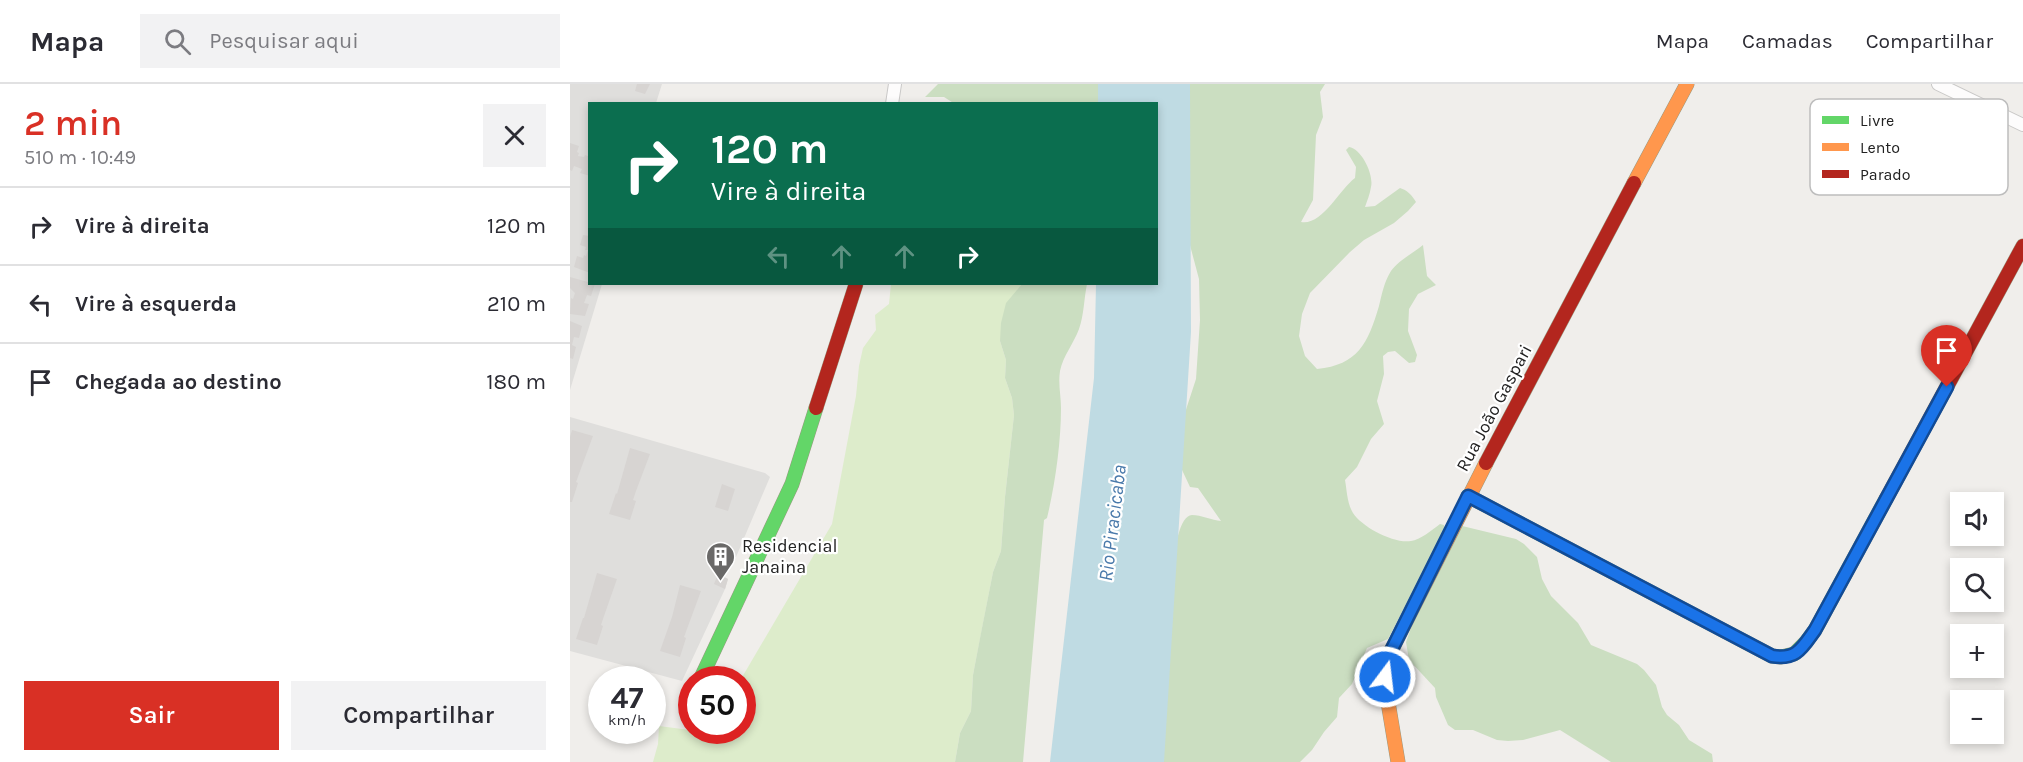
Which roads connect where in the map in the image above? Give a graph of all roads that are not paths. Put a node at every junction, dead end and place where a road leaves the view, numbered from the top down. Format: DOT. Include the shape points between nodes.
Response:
graph roads {
  1 [pos="895,84"];
  2 [pos="1688,84"];
  3 [pos="1938,84"];
  4 [pos="1970,99"];
  5 [pos="892,102"];
  6 [pos="2023,114"];
  7 [pos="2008,116"];
  8 [pos="2008,117"];
  9 [pos="2023,125"];
  10 [pos="2023,246"];
  11 [pos="856,285"];
  12 [pos="1468,496"];
  13 [pos="707,666"];
  14 [pos="1398,762"];
  1 -- 5 [label="street"];
  2 -- 12 [label="street, Rua João Gaspari"];
  3 -- 4 [label="street"];
  6 -- 7 [label="street"];
  8 -- 9 [label="street"];
  10 -- 12 [label="street" via="1815,630 1791,656 1772,656"];
  11 -- 13 [label="street" via="792,484"];
  12 -- 14 [label="street, Rua João Gaspari" via="1389,655 1386,700"];
}
